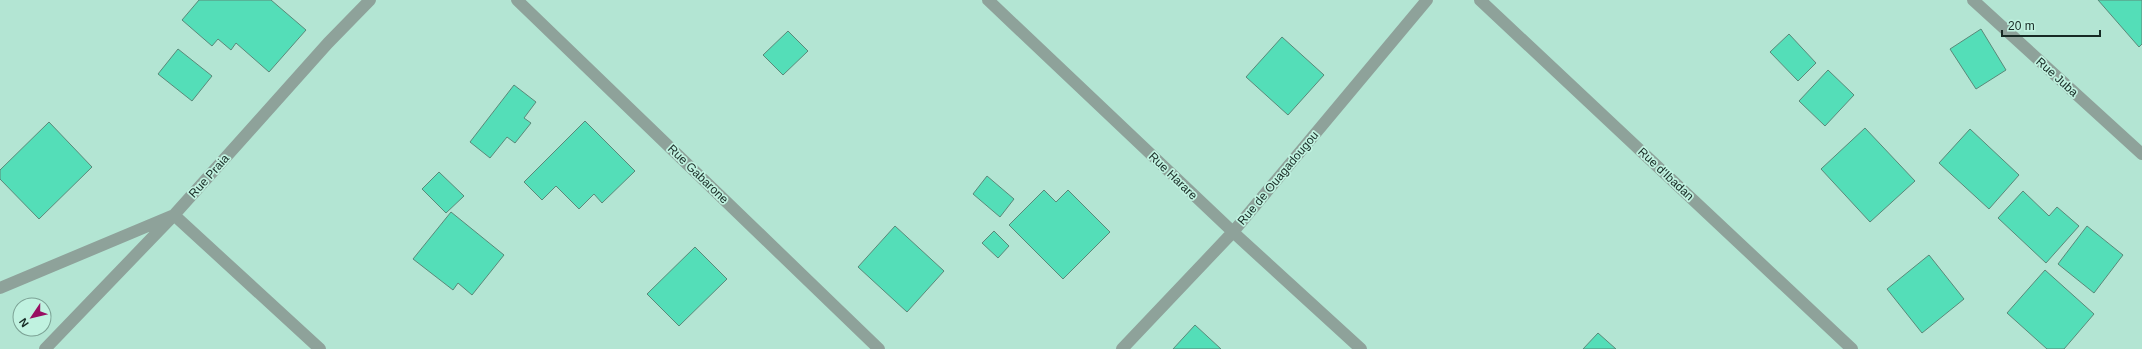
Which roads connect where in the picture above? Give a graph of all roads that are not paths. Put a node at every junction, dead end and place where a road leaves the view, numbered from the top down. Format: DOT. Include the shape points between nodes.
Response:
graph roads {
  1 [pos="370,0"];
  2 [pos="517,0"];
  3 [pos="988,0"];
  4 [pos="1427,0"];
  5 [pos="1480,0"];
  6 [pos="1972,0"];
  7 [pos="2142,154"];
  8 [pos="174,215"];
  9 [pos="1233,232"];
  10 [pos="0,288"];
  11 [pos="45,349"];
  12 [pos="320,349"];
  13 [pos="878,349"];
  14 [pos="1122,349"];
  15 [pos="1361,349"];
  16 [pos="1852,349"];
  1 -- 8 [label="street, Rue Praia" via="328,43"];
  2 -- 13 [label="street, Rue Gabarone"];
  3 -- 9 [label="street, Rue Harare"];
  4 -- 9 [label="street, Rue de Ouagadougou"];
  5 -- 16 [label="street, Rue d'Ibadan"];
  6 -- 7 [label="street, Rue Juba"];
  8 -- 10 [label="street"];
  8 -- 11 [label="street, Rue Praia"];
  8 -- 12 [label="street"];
  9 -- 14 [label="street, Rue de Ouagadougou"];
  9 -- 15 [label="street, Rue Harare"];
}
